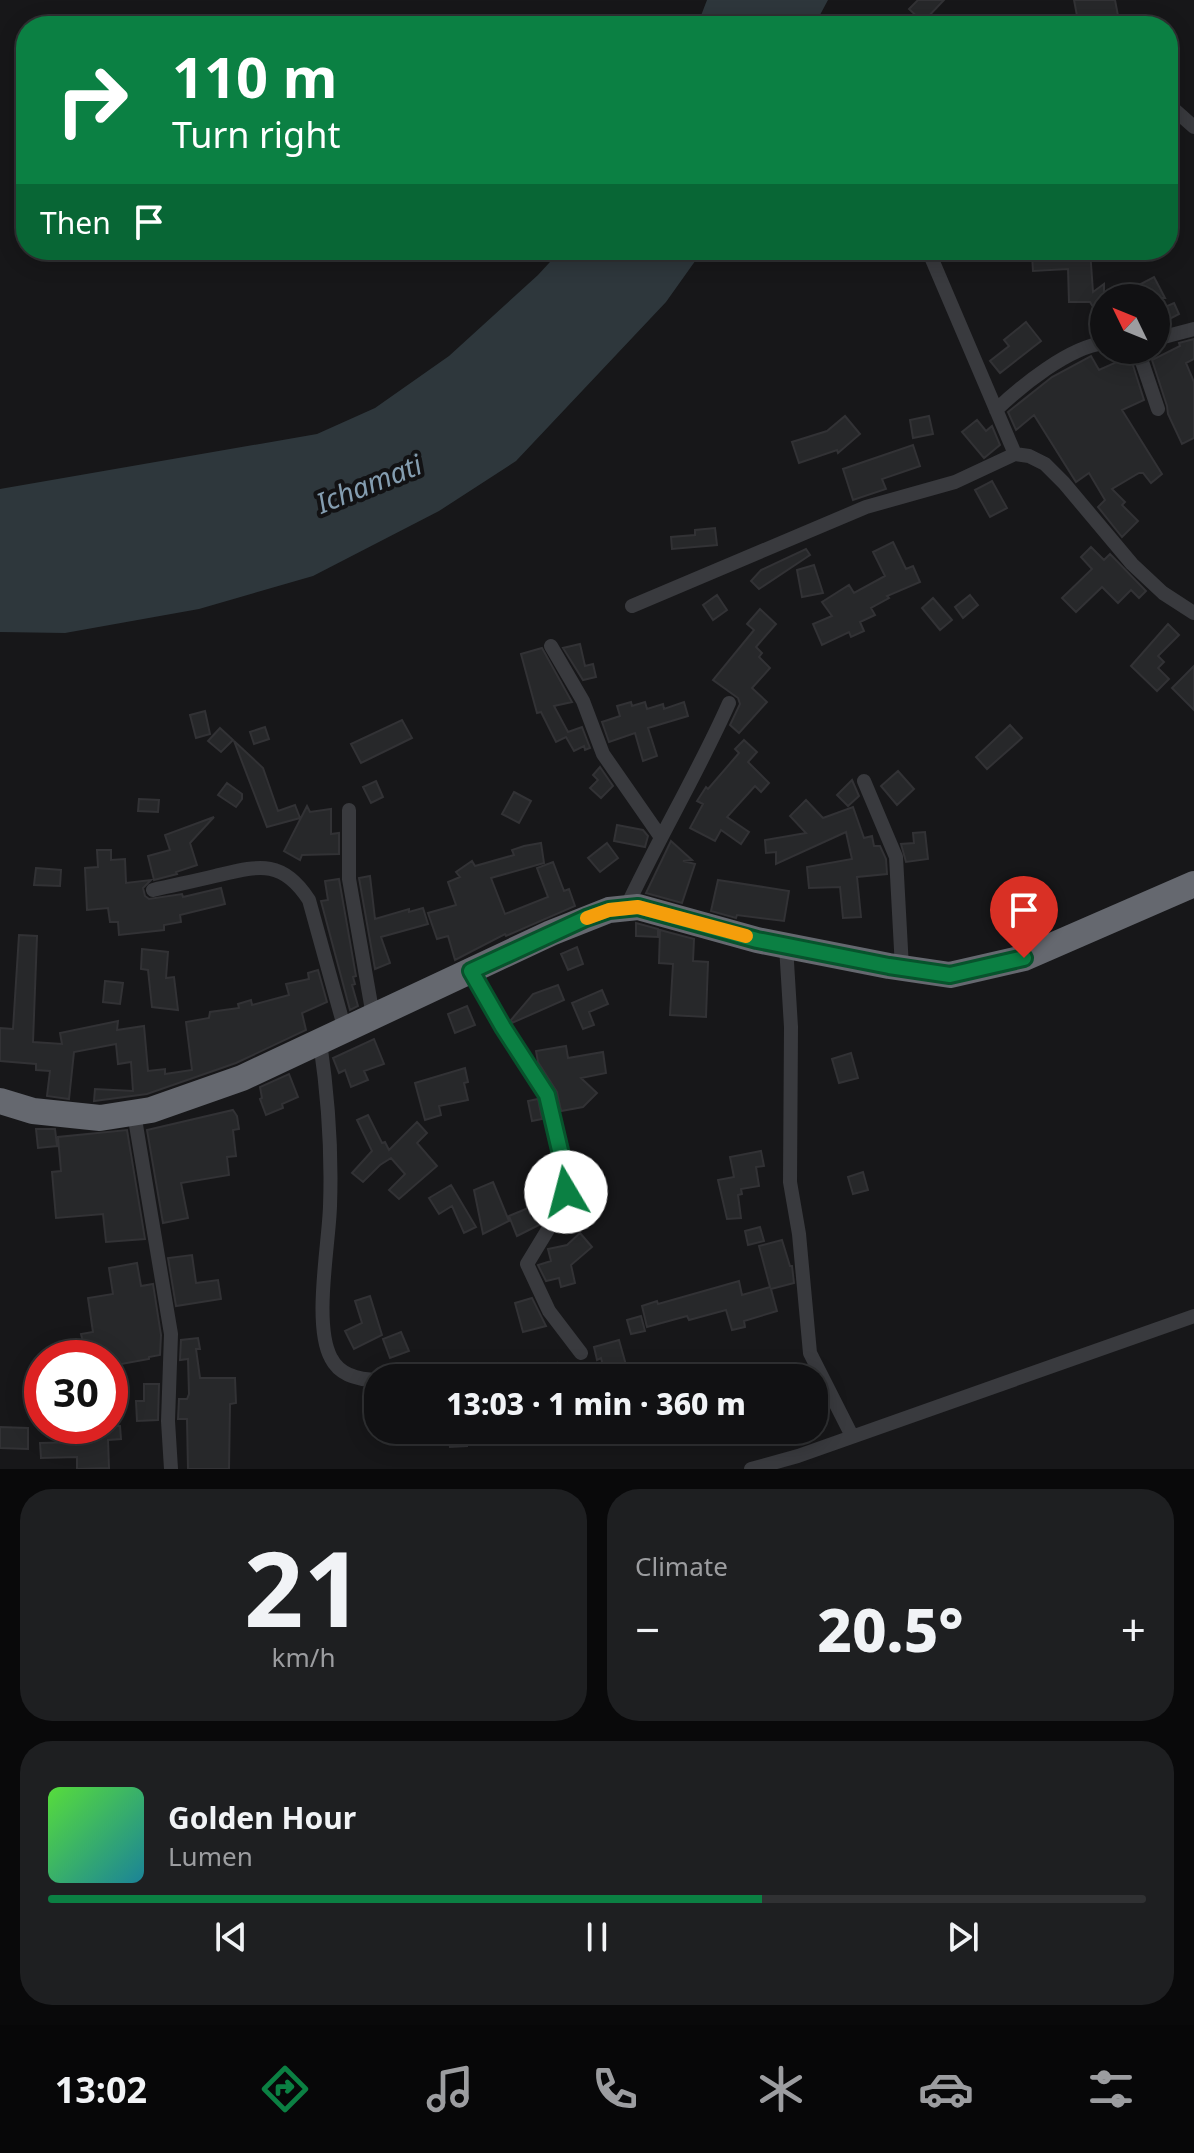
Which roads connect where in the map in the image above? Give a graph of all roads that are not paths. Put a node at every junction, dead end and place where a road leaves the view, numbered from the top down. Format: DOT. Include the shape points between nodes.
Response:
graph roads {
  1 [pos="1178,113"];
  2 [pos="1194,127"];
  3 [pos="932,260"];
  4 [pos="1194,329"];
  5 [pos="1170,335"];
  6 [pos="1090,344"];
  7 [pos="1143,364"];
  8 [pos="1158,409"];
  9 [pos="996,410"];
  10 [pos="1015,454"];
  11 [pos="632,606"];
  12 [pos="1194,613"];
  13 [pos="551,646"];
  14 [pos="729,703"];
  15 [pos="864,781"];
  16 [pos="349,810"];
  17 [pos="660,836"];
  18 [pos="1194,884"];
  19 [pos="153,890"];
  20 [pos="626,908"];
  21 [pos="786,946"];
  22 [pos="902,968"];
  23 [pos="471,971"];
  24 [pos="373,1016"];
  25 [pos="345,1030"];
  26 [pos="320,1042"];
  27 [pos="0,1101"];
  28 [pos="134,1113"];
  29 [pos="1194,1316"];
  30 [pos="581,1353"];
  31 [pos="364,1378"];
  32 [pos="852,1436"];
  33 [pos="171,1469"];
  34 [pos="751,1469"];
  1 -- 2 [label="street"];
  3 -- 9 [label="street"];
  4 -- 5 [label="street"];
  6 -- 9 [label="street"];
  7 -- 8 [label="street"];
  9 -- 10 [label="street"];
  10 -- 11 [label="street" via="946,485 866,507"];
  10 -- 12 [label="street" via="1045,464 1132,564"];
  13 -- 17 [label="street" via="583,701 603,754"];
  14 -- 17 [label="street"];
  15 -- 22 [label="street" via="896,857"];
  16 -- 24 [label="street" via="349,879"];
  17 -- 20 [label="street"];
  18 -- 22 [label="highway" via="1024,958 950,975"];
  19 -- 25 [label="street" via="254,867 274,868 288,876 309,900"];
  20 -- 21 [label="highway"];
  20 -- 23 [label="highway" via="586,918"];
  21 -- 22 [label="highway"];
  21 -- 32 [label="street" via="790,1182 810,1353"];
  23 -- 24 [label="highway"];
  23 -- 30 [label="street" via="550,1103 566,1192 527,1264 549,1311"];
  24 -- 25 [label="highway"];
  25 -- 26 [label="highway"];
  26 -- 28 [label="highway" via="242,1078"];
  26 -- 31 [label="street" via="329,1102 327,1348 342,1371"];
  27 -- 28 [label="highway" via="86,1117"];
  28 -- 33 [label="street" via="171,1334"];
  29 -- 32 [label="street"];
  32 -- 34 [label="street"];
}
